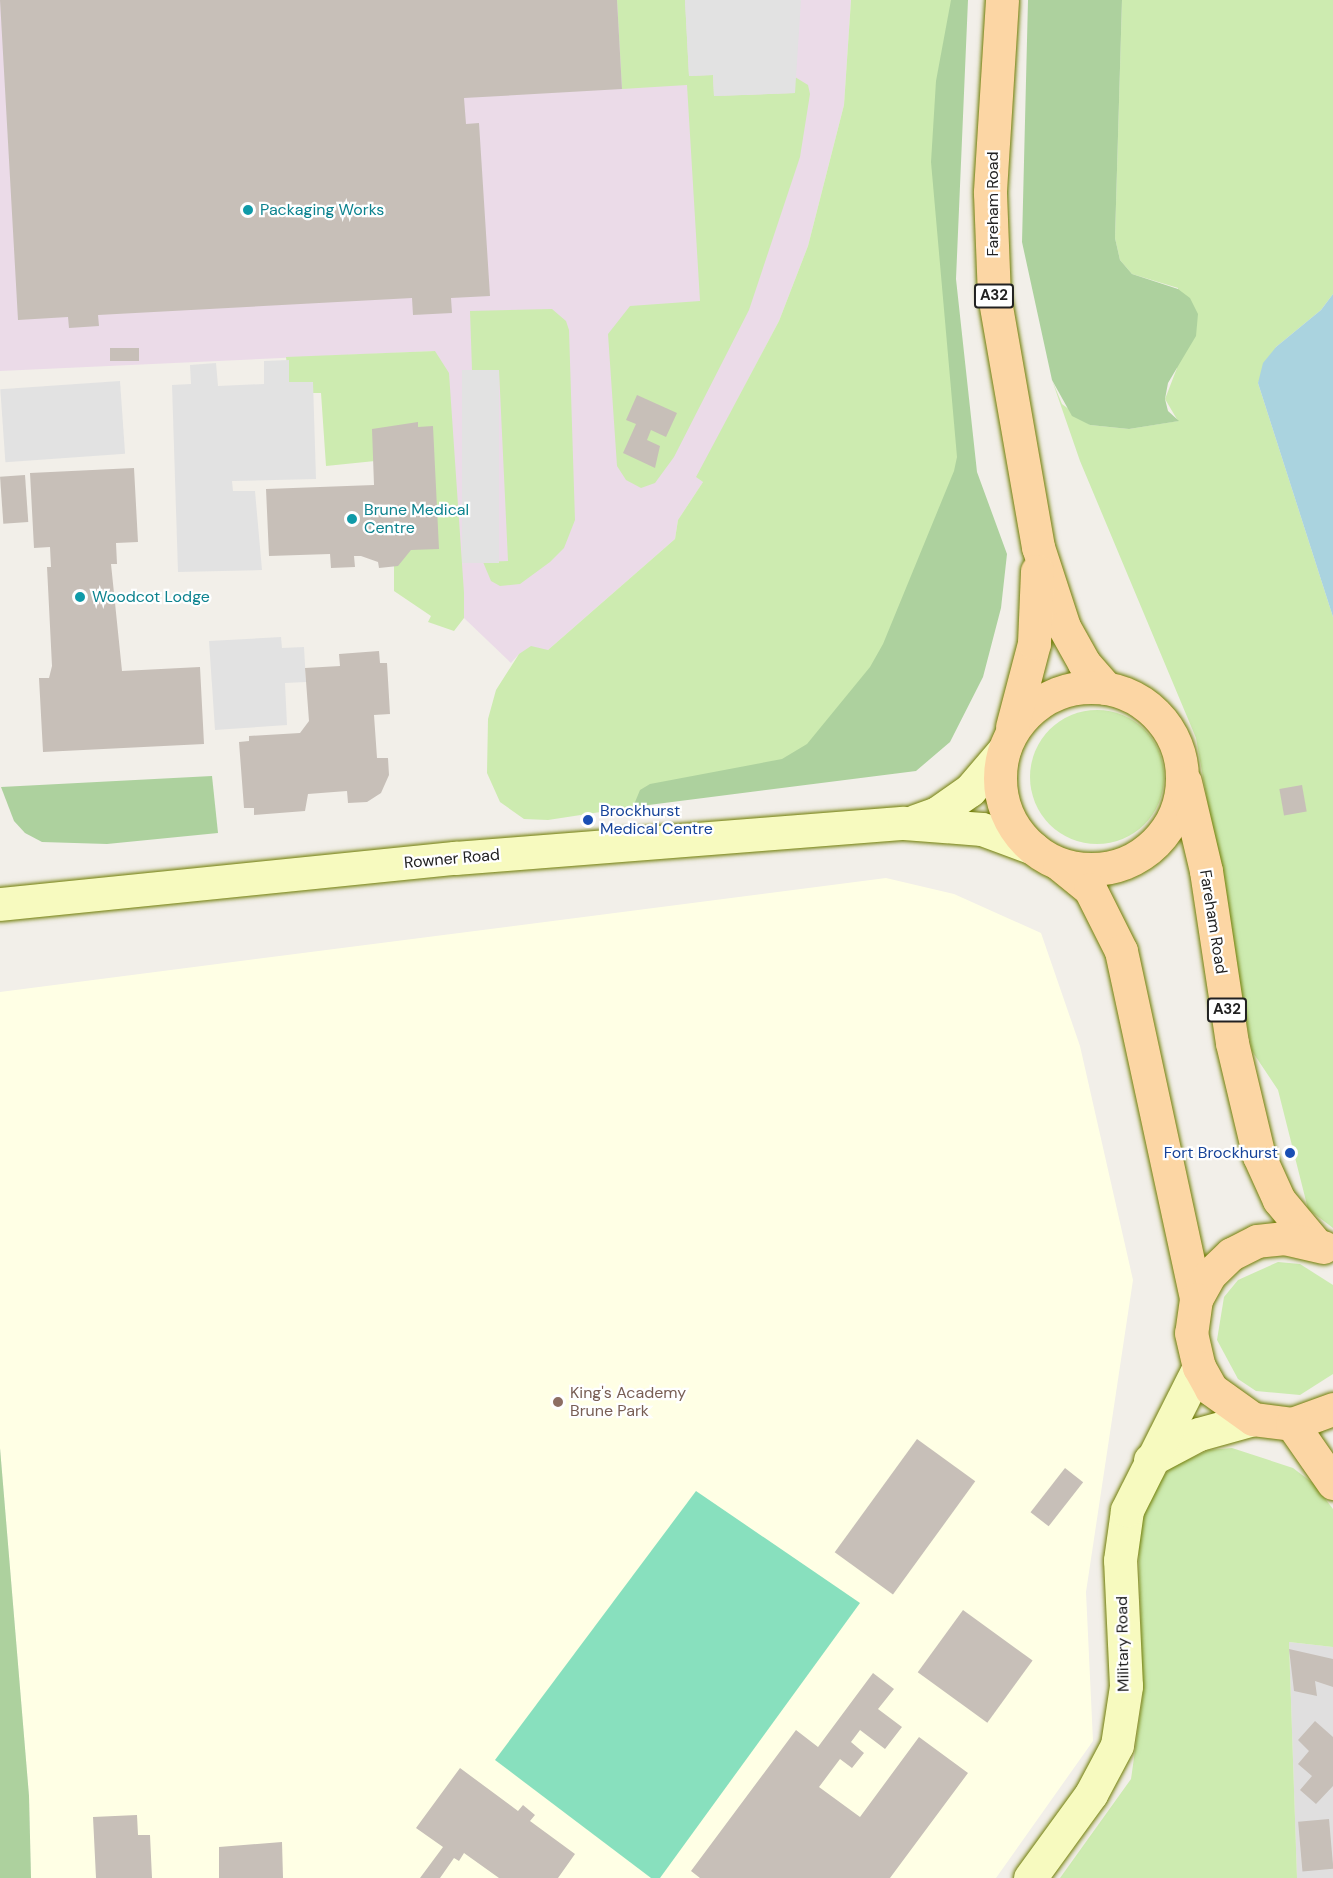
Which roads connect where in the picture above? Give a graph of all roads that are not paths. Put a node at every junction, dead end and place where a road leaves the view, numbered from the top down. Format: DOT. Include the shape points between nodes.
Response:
graph roads {
  1 [pos="1002,0"];
  2 [pos="1038,548"];
  3 [pos="1106,688"];
  4 [pos="1006,745"];
  5 [pos="1181,763"];
  6 [pos="904,823"];
  7 [pos="1044,855"];
  8 [pos="0,904"];
  9 [pos="1323,1247"];
  10 [pos="1196,1299"];
  11 [pos="1198,1367"];
  12 [pos="1333,1409"];
  13 [pos="1252,1419"];
  14 [pos="1292,1424"];
  15 [pos="1150,1460"];
  16 [pos="1333,1483"];
  17 [pos="1030,1878"];
  1 -- 2 [label="main road, Fareham Road / A32" via="990,192 993,295"];
  2 -- 3 [label="main road, Fareham Road / A32" via="1064,627 1084,663"];
  2 -- 4 [label="main road, Fareham Road / A32" via="1034,643"];
  3 -- 4 [label="main road" via="1056,693 1028,712"];
  3 -- 5 [label="main road" via="1133,697 1156,713 1172,736"];
  4 -- 6 [label="main road, Rowner Road" via="970,790 937,813"];
  4 -- 7 [label="main road" via="1000,777 1004,804 1015,828"];
  5 -- 7 [label="main road" via="1176,811 1147,850 1102,868"];
  5 -- 9 [label="main road, Fareham Road / A32" via="1206,871 1232,1044 1259,1156 1279,1200"];
  6 -- 7 [label="main road, Rowner Road" via="982,829"];
  6 -- 8 [label="main road, Rowner Road" via="455,858"];
  7 -- 10 [label="main road" via="1090,889 1121,951"];
  9 -- 10 [label="main road" via="1285,1238 1257,1241 1231,1254 1210,1274"];
  10 -- 11 [label="main road" via="1191,1333"];
  11 -- 13 [label="main road" via="1212,1389"];
  11 -- 15 [label="main road, Military Road"];
  12 -- 14 [label="main road"];
  13 -- 14 [label="main road"];
  13 -- 15 [label="main road" via="1199,1434"];
  14 -- 16 [label="main road"];
  15 -- 17 [label="main road, Military Road" via="1127,1510 1120,1560 1126,1686 1117,1745 1091,1794"];
}
